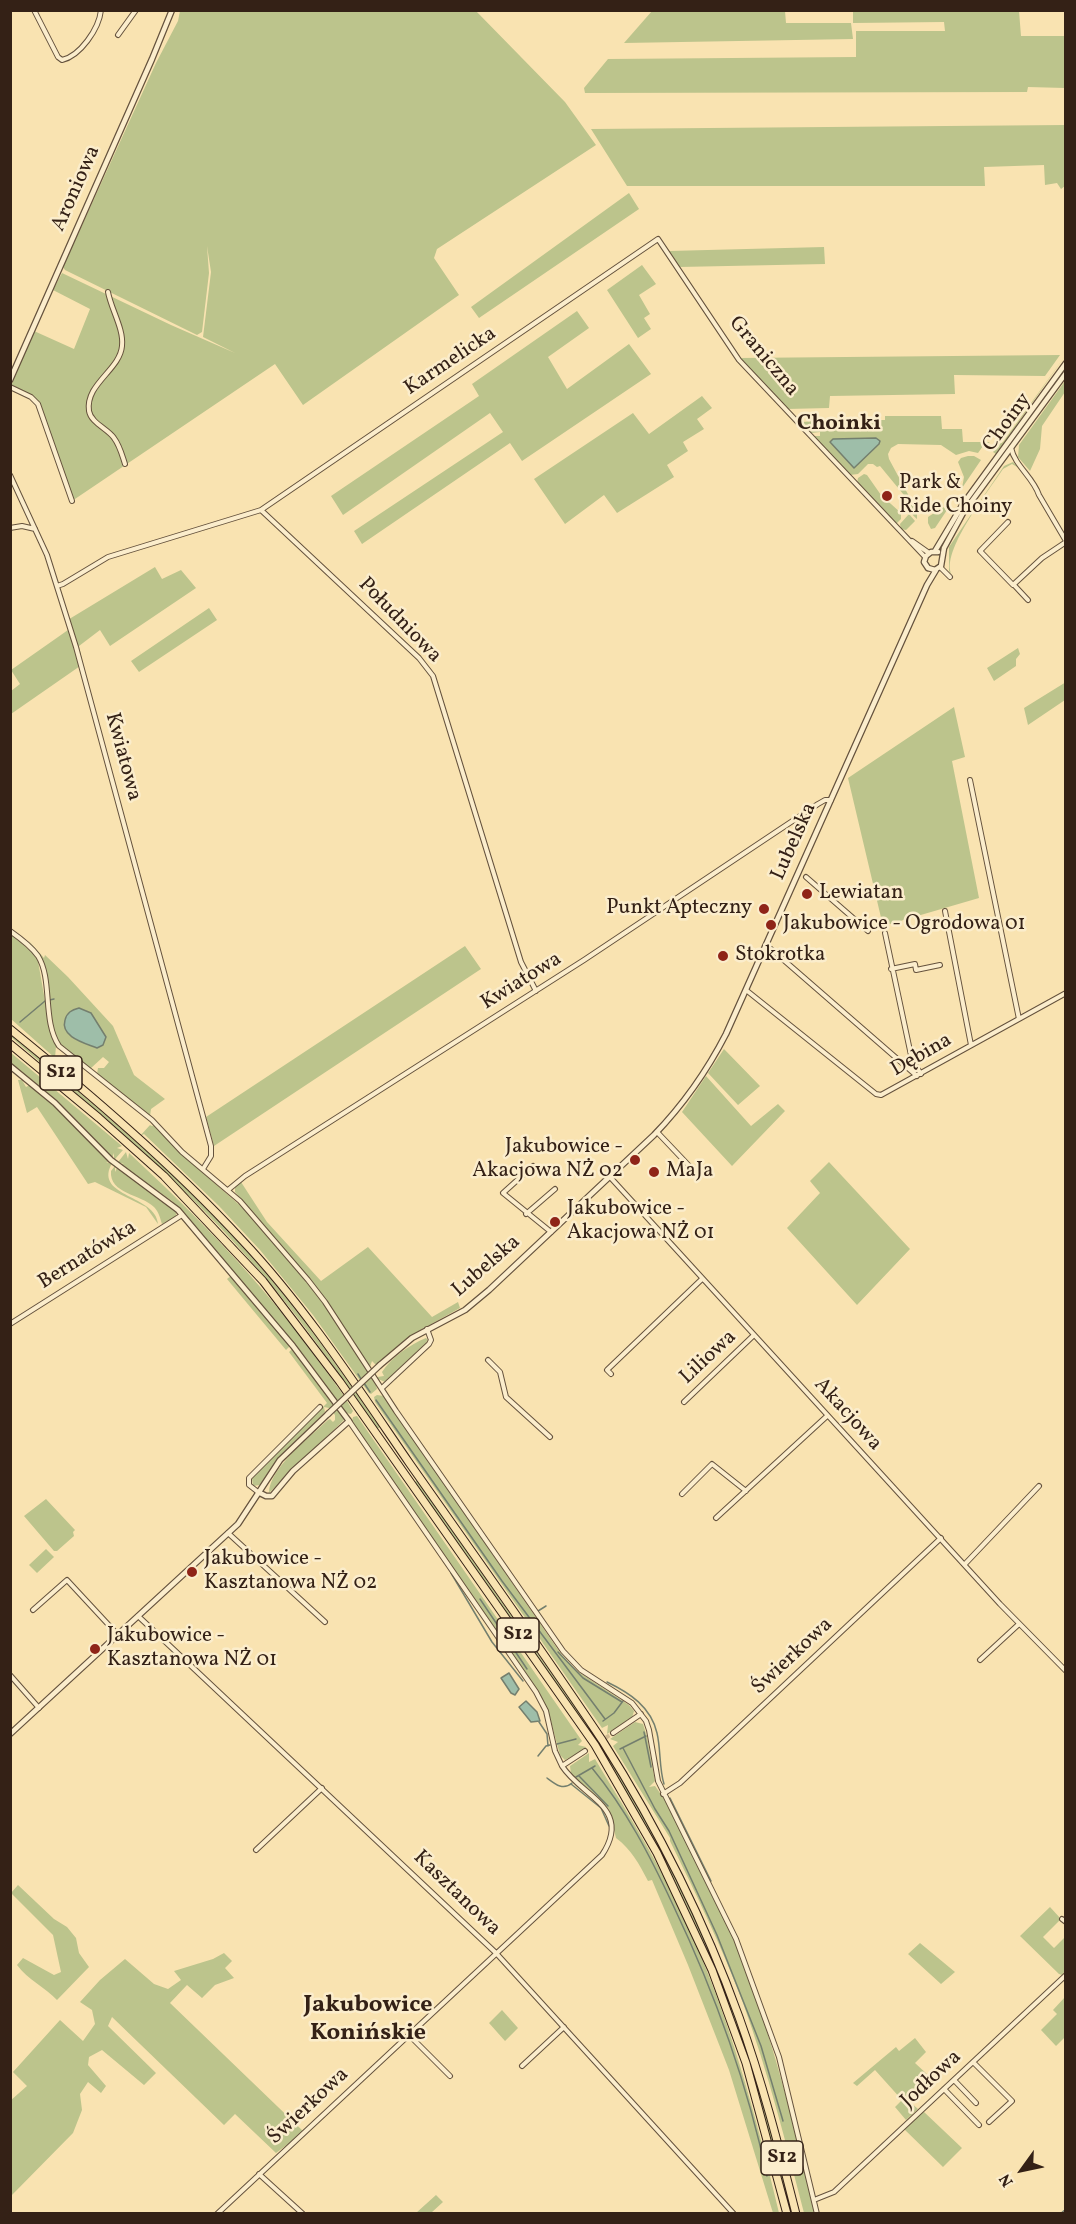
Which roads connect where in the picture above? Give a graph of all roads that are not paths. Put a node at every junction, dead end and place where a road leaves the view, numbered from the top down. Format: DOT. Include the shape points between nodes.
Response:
graph roads {
  1 [pos="34,10"];
  2 [pos="101,10"];
  3 [pos="136,10"];
  4 [pos="172,10"];
  5 [pos="118,35"];
  6 [pos="658,238"];
  7 [pos="108,292"];
  8 [pos="1065,363"];
  9 [pos="1065,373"];
  10 [pos="10,380"];
  11 [pos="10,387"];
  12 [pos="1011,448"];
  13 [pos="1013,457"];
  14 [pos="1003,458"];
  15 [pos="125,464"];
  16 [pos="10,475"];
  17 [pos="72,501"];
  18 [pos="261,510"];
  19 [pos="1008,522"];
  20 [pos="10,528"];
  21 [pos="35,529"];
  22 [pos="1065,541"];
  23 [pos="929,554"];
  24 [pos="941,555"];
  25 [pos="928,568"];
  26 [pos="938,568"];
  27 [pos="950,577"];
  28 [pos="927,585"];
  29 [pos="1013,585"];
  30 [pos="57,586"];
  31 [pos="1028,600"];
  32 [pos="970,780"];
  33 [pos="832,801"];
  34 [pos="806,877"];
  35 [pos="945,911"];
  36 [pos="10,931"];
  37 [pos="868,931"];
  38 [pos="885,933"];
  39 [pos="766,947"];
  40 [pos="939,964"];
  41 [pos="891,969"];
  42 [pos="746,990"];
  43 [pos="536,991"];
  44 [pos="1065,993"];
  45 [pos="1019,1019"];
  46 [pos="10,1029"];
  47 [pos="10,1044"];
  48 [pos="971,1045"];
  49 [pos="10,1066"];
  50 [pos="919,1075"];
  51 [pos="657,1132"];
  52 [pos="533,1166"];
  53 [pos="203,1169"];
  54 [pos="694,1172"];
  55 [pos="610,1177"];
  56 [pos="555,1189"];
  57 [pos="228,1190"];
  58 [pos="526,1214"];
  59 [pos="182,1215"];
  60 [pos="551,1232"];
  61 [pos="702,1279"];
  62 [pos="10,1324"];
  63 [pos="427,1329"];
  64 [pos="754,1335"];
  65 [pos="488,1360"];
  66 [pos="611,1374"];
  67 [pos="382,1389"];
  68 [pos="684,1402"];
  69 [pos="320,1407"];
  70 [pos="827,1416"];
  71 [pos="349,1421"];
  72 [pos="550,1437"];
  73 [pos="1039,1486"];
  74 [pos="746,1491"];
  75 [pos="258,1492"];
  76 [pos="682,1494"];
  77 [pos="716,1518"];
  78 [pos="228,1533"];
  79 [pos="941,1538"];
  80 [pos="964,1564"];
  81 [pos="33,1610"];
  82 [pos="138,1616"];
  83 [pos="325,1622"];
  84 [pos="1020,1624"];
  85 [pos="118,1635"];
  86 [pos="980,1660"];
  87 [pos="1065,1671"];
  88 [pos="10,1675"];
  89 [pos="39,1708"];
  90 [pos="641,1714"];
  91 [pos="613,1733"];
  92 [pos="10,1734"];
  93 [pos="585,1751"];
  94 [pos="562,1766"];
  95 [pos="322,1788"];
  96 [pos="663,1794"];
  97 [pos="256,1850"];
  98 [pos="496,1953"];
  99 [pos="1065,1975"];
  100 [pos="564,2027"];
  101 [pos="409,2035"];
  102 [pos="973,2062"];
  103 [pos="522,2066"];
  104 [pos="450,2076"];
  105 [pos="954,2080"];
  106 [pos="944,2089"];
  107 [pos="976,2103"];
  108 [pos="989,2122"];
  109 [pos="979,2125"];
  110 [pos="259,2174"];
  111 [pos="814,2200"];
  112 [pos="217,2214"];
  113 [pos="303,2214"];
  114 [pos="734,2214"];
  115 [pos="787,2214"];
  116 [pos="796,2214"];
  117 [pos="817,2214"];
  1 -- 2 [label="street" via="60,60 67,59 90,38"];
  3 -- 5 [label="street"];
  4 -- 10 [label="street, Aroniowa"];
  6 -- 18 [label="street, Karmelicka"];
  6 -- 23 [label="street, Graniczna" via="736,356 908,538"];
  7 -- 15 [label="street" via="122,348 98,384 89,412 115,440"];
  8 -- 23 [label="street, Choiny"];
  9 -- 12 [label="street, Choiny"];
  11 -- 17 [label="street" via="38,404"];
  12 -- 13 [label="street"];
  12 -- 14 [label="street, Choiny"];
  13 -- 14 [label="street"];
  13 -- 22 [label="street" via="1036,487"];
  14 -- 24 [label="street, Choiny" via="963,513"];
  16 -- 21 [label="street, Kwiatowa"];
  18 -- 30 [label="street" via="108,557"];
  18 -- 43 [label="street, Południowa" via="419,658 433,676 521,962"];
  19 -- 29 [label="street" via="980,551"];
  20 -- 21 [label="street"];
  21 -- 30 [label="street, Kwiatowa"];
  22 -- 29 [label="street"];
  23 -- 24 [label="street"];
  23 -- 25 [label="street" via="925,563"];
  24 -- 26 [label="street" via="943,561"];
  25 -- 26 [label="street"];
  25 -- 28 [label="street"];
  26 -- 27 [label="street"];
  26 -- 28 [label="street"];
  28 -- 33 [label="street, Lubelska"];
  29 -- 31 [label="street"];
  30 -- 53 [label="street, Kwiatowa" via="211,1146 211,1156"];
  32 -- 45 [label="street"];
  33 -- 39 [label="street, Lubelska"];
  33 -- 43 [label="street, Kwiatowa" via="818,804"];
  34 -- 37 [label="street"];
  35 -- 48 [label="street"];
  36 -- 53 [label="street" via="33,950 41,963 50,1022 59,1046 148,1117"];
  38 -- 41 [label="street"];
  39 -- 42 [label="street, Lubelska"];
  39 -- 50 [label="street"];
  40 -- 41 [label="street" via="916,970 915,964"];
  41 -- 50 [label="street"];
  42 -- 50 [label="street, Dębina" via="876,1094 886,1094"];
  42 -- 51 [label="street, Lubelska" via="716,1053"];
  43 -- 57 [label="street, Kwiatowa"];
  44 -- 45 [label="street, Dębina"];
  45 -- 48 [label="street, Dębina"];
  46 -- 116 [label="highway, S12" via="145,1144 243,1241 309,1321 367,1401 620,1767 674,1866 726,1982 760,2082"];
  47 -- 115 [label="highway, S12" via="122,1137 238,1252 298,1324 586,1732 667,1872 712,1970 752,2084"];
  48 -- 50 [label="street, Dębina"];
  49 -- 59 [label="street" via="55,1103 111,1160"];
  51 -- 54 [label="street"];
  51 -- 55 [label="street, Lubelska"];
  52 -- 58 [label="street" via="503,1193"];
  53 -- 57 [label="street"];
  55 -- 60 [label="street, Lubelska"];
  55 -- 61 [label="street, Akacjowa"];
  56 -- 58 [label="street"];
  57 -- 67 [label="street" via="316,1290"];
  58 -- 60 [label="street"];
  59 -- 62 [label="street, Bernatówka"];
  59 -- 71 [label="street" via="297,1350"];
  60 -- 63 [label="street, Lubelska" via="475,1302"];
  61 -- 64 [label="street, Akacjowa"];
  61 -- 66 [label="street" via="607,1370"];
  63 -- 67 [label="street" via="429,1344"];
  63 -- 75 [label="street, Lubelska, bridge" via="380,1365 280,1460"];
  64 -- 68 [label="street, Liliowa"];
  64 -- 70 [label="street, Akacjowa"];
  65 -- 72 [label="street" via="500,1372 506,1397"];
  67 -- 90 [label="street" via="563,1651 581,1670 626,1699"];
  69 -- 75 [label="street" via="249,1478 249,1485"];
  70 -- 74 [label="street"];
  70 -- 79 [label="street, Akacjowa"];
  71 -- 75 [label="street" via="272,1496"];
  71 -- 94 [label="street" via="536,1692 546,1711"];
  73 -- 80 [label="street"];
  74 -- 76 [label="street" via="712,1464"];
  74 -- 77 [label="street"];
  75 -- 78 [label="street, Lubelska"];
  78 -- 82 [label="street, Lubelska"];
  78 -- 83 [label="street"];
  79 -- 80 [label="street, Akacjowa"];
  79 -- 96 [label="street, Świerkowa" via="680,1783"];
  80 -- 84 [label="street, Akacjowa"];
  81 -- 85 [label="street" via="67,1580"];
  82 -- 85 [label="street, Lubelska"];
  82 -- 95 [label="street, Kasztanowa"];
  84 -- 86 [label="street"];
  84 -- 87 [label="street, Akacjowa"];
  85 -- 89 [label="street, Lubelska"];
  88 -- 89 [label="street"];
  89 -- 92 [label="street, Lubelska"];
  90 -- 91 [label="street"];
  90 -- 96 [label="street" via="649,1730"];
  93 -- 94 [label="street"];
  94 -- 98 [label="street, Świerkowa" via="605,1808 611,1820 607,1847"];
  95 -- 97 [label="street"];
  95 -- 98 [label="street, Kasztanowa"];
  96 -- 111 [label="street" via="739,1945 784,2072"];
  98 -- 100 [label="street, Kasztanowa"];
  98 -- 101 [label="street, Świerkowa"];
  99 -- 102 [label="street, Jodłowa"];
  100 -- 103 [label="street"];
  100 -- 114 [label="street, Kasztanowa"];
  101 -- 104 [label="street"];
  101 -- 110 [label="street, Świerkowa"];
  102 -- 105 [label="street, Jodłowa"];
  102 -- 108 [label="street" via="1012,2101"];
  105 -- 106 [label="street, Jodłowa"];
  105 -- 107 [label="street"];
  106 -- 109 [label="street"];
  106 -- 111 [label="street, Jodłowa" via="834,2192"];
  110 -- 112 [label="street, Świerkowa"];
  110 -- 113 [label="street"];
  111 -- 117 [label="street"];
}
